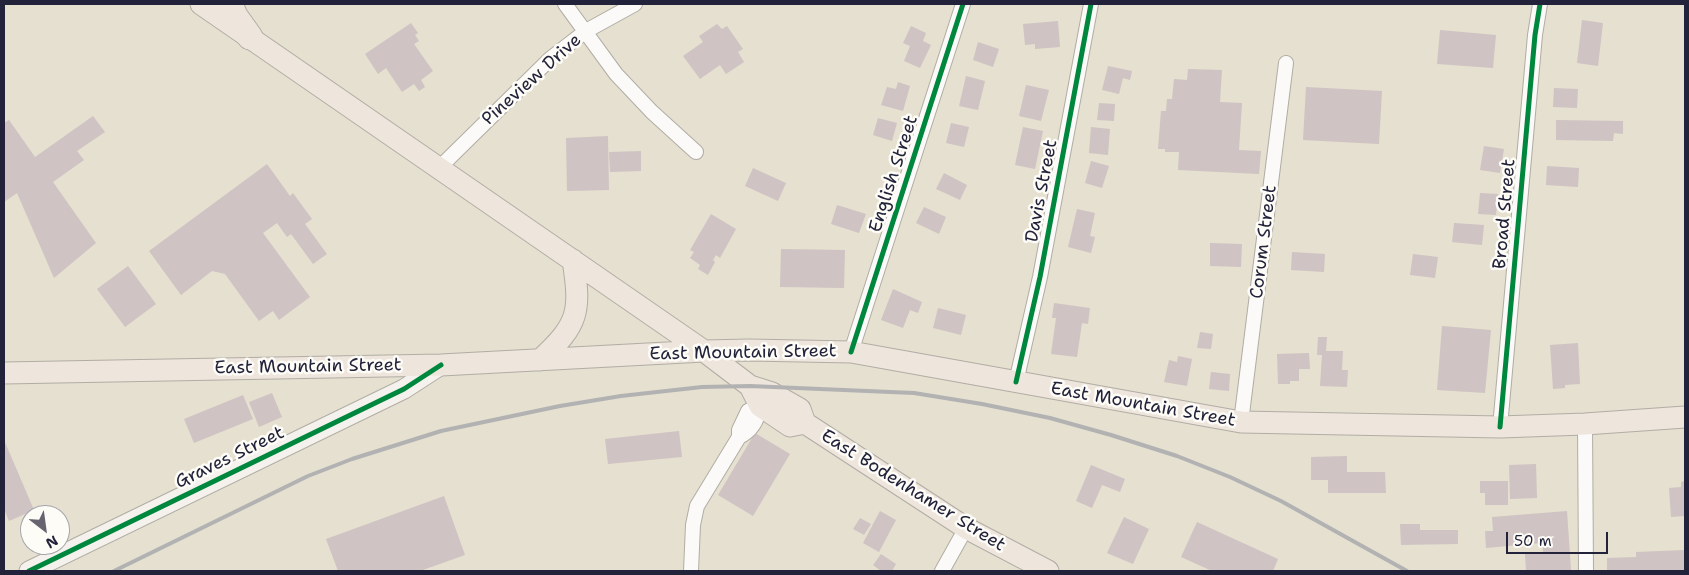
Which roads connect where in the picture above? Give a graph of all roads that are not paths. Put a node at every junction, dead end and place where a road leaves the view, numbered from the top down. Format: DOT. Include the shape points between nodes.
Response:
graph roads {
  1 [pos="201,4"];
  2 [pos="230,4"];
  3 [pos="565,4"];
  4 [pos="635,4"];
  5 [pos="963,4"];
  6 [pos="1091,4"];
  7 [pos="1540,4"];
  8 [pos="586,31"];
  9 [pos="250,37"];
  10 [pos="1286,63"];
  11 [pos="696,152"];
  12 [pos="439,168"];
  13 [pos="573,260"];
  14 [pos="704,351"];
  15 [pos="851,352"];
  16 [pos="540,360"];
  17 [pos="441,365"];
  18 [pos="4,372"];
  19 [pos="1016,382"];
  20 [pos="750,386"];
  21 [pos="760,406"];
  22 [pos="1685,417"];
  23 [pos="1241,422"];
  24 [pos="805,423"];
  25 [pos="1585,424"];
  26 [pos="1500,427"];
  27 [pos="966,528"];
  28 [pos="29,571"];
  29 [pos="691,571"];
  30 [pos="942,571"];
  31 [pos="1048,571"];
  32 [pos="1586,571"];
  1 -- 9 [label="main road, East Bodenhamer Street"];
  2 -- 9 [label="highway"];
  3 -- 8 [label="street"];
  4 -- 8 [label="street, Pineview Drive"];
  5 -- 15 [label="street, English Street"];
  6 -- 19 [label="street, Davis Street" via="1040,277"];
  7 -- 26 [label="street, Broad Street"];
  8 -- 11 [label="street" via="616,74"];
  8 -- 12 [label="street, Pineview Drive" via="551,58"];
  9 -- 12 [label="main road, East Bodenhamer Street"];
  10 -- 23 [label="street, Corum Street"];
  12 -- 13 [label="main road, East Bodenhamer Street"];
  13 -- 14 [label="main road, East Bodenhamer Street"];
  13 -- 16 [label="main road" via="578,292 574,319 567,332"];
  14 -- 15 [label="main road, East Mountain Street"];
  14 -- 16 [label="main road, East Mountain Street"];
  14 -- 20 [label="main road, East Bodenhamer Street"];
  15 -- 19 [label="main road, East Mountain Street"];
  16 -- 17 [label="main road, East Mountain Street"];
  17 -- 18 [label="main road, East Mountain Street"];
  17 -- 28 [label="street, Graves Street" via="404,389"];
  19 -- 23 [label="main road, East Mountain Street"];
  20 -- 21 [label="main road, East Bodenhamer Street"];
  20 -- 24 [label="main road, East Bodenhamer Street" via="772,392 800,409"];
  21 -- 24 [label="main road, East Bodenhamer Street" via="790,426"];
  21 -- 29 [label="street" via="748,411 739,430 740,437 697,506"];
  22 -- 25 [label="main road, East Mountain Street"];
  23 -- 26 [label="main road, East Mountain Street"];
  24 -- 27 [label="main road, East Bodenhamer Street"];
  25 -- 26 [label="main road, East Mountain Street"];
  25 -- 32 [label="street"];
  27 -- 30 [label="street"];
  27 -- 31 [label="main road, East Bodenhamer Street"];
}
